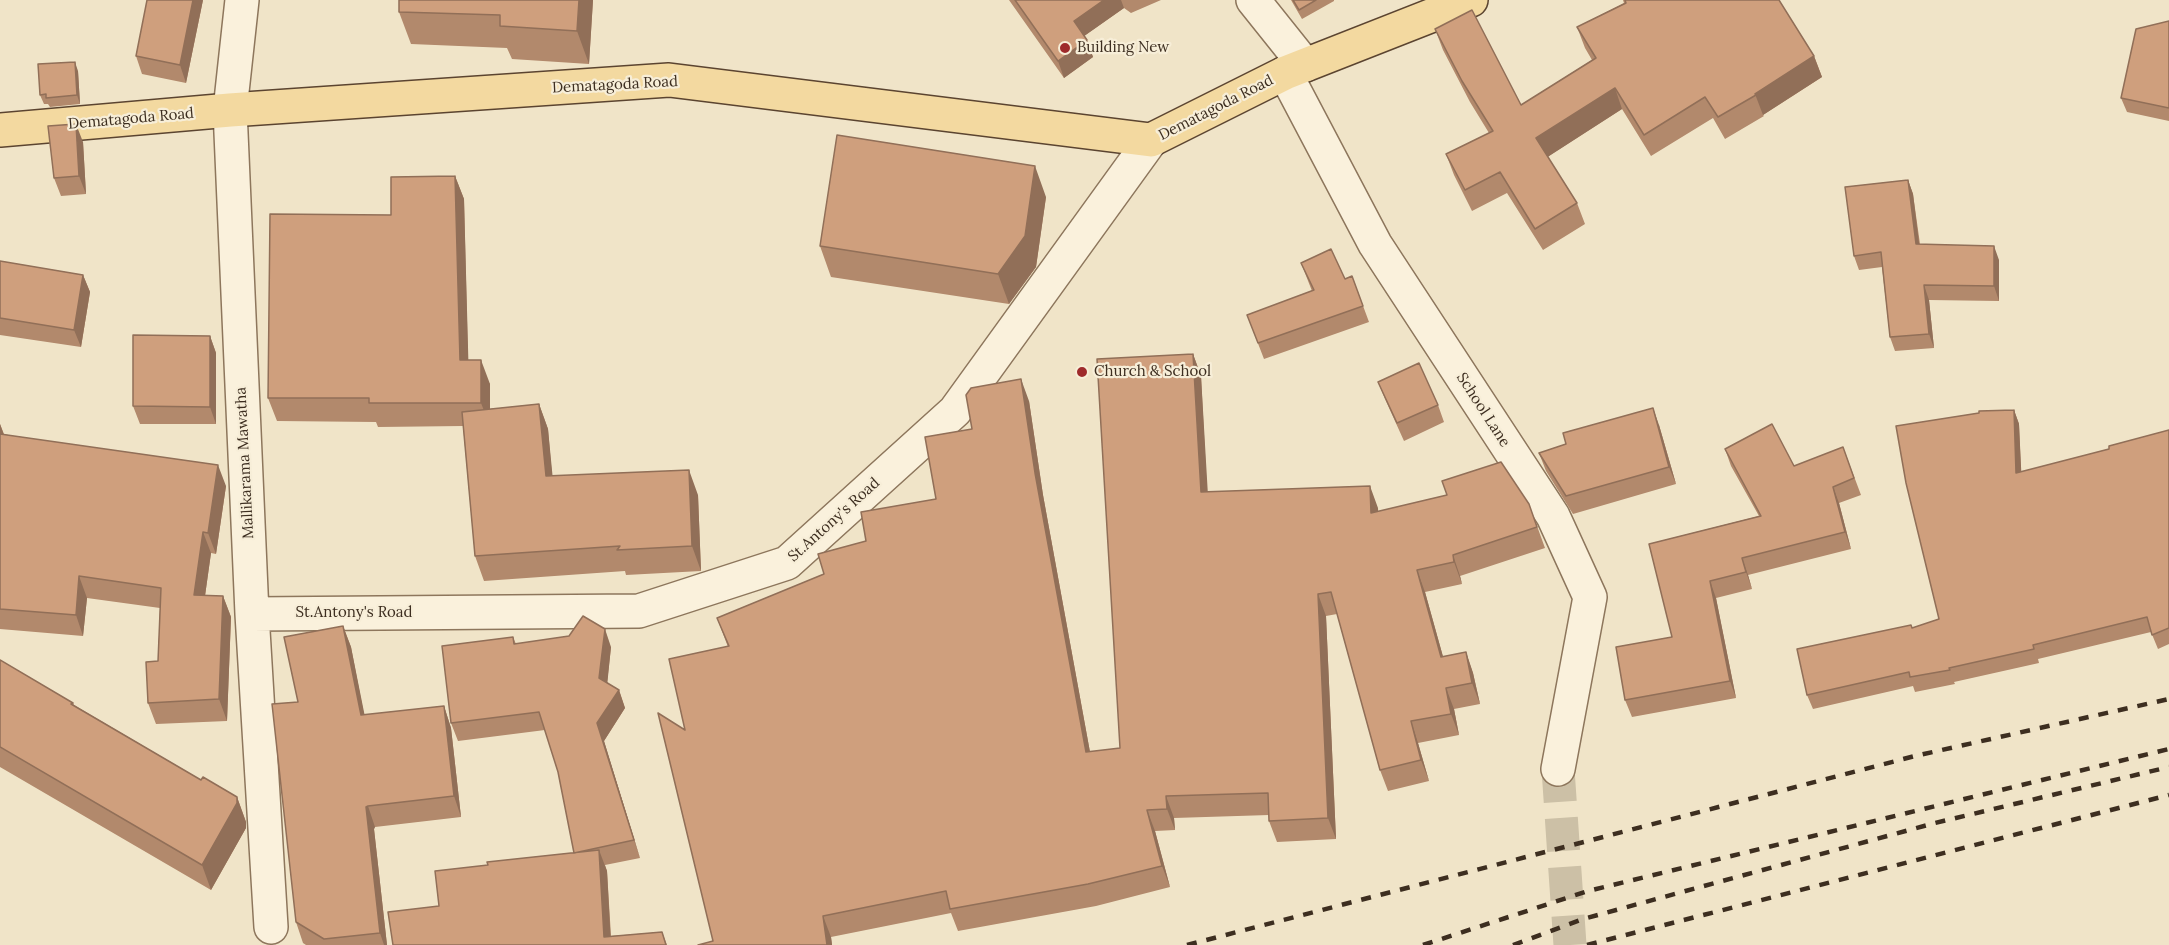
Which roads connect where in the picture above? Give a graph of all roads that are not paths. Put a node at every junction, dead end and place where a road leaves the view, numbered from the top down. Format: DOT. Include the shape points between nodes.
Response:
graph roads {
  1 [pos="242,0"];
  2 [pos="1253,0"];
  3 [pos="1471,0"];
  4 [pos="1295,69"];
  5 [pos="230,110"];
  6 [pos="0,130"];
  7 [pos="1151,140"];
  8 [pos="252,614"];
  9 [pos="1558,769"];
  10 [pos="271,927"];
  1 -- 5 [label="street, Mallikarama Mawatha"];
  2 -- 4 [label="street, School Lane"];
  3 -- 4 [label="main road, Dematagoda Road"];
  4 -- 7 [label="main road, Dematagoda Road"];
  4 -- 9 [label="street, School Lane" via="1375,244 1553,516 1590,597"];
  5 -- 6 [label="main road, Dematagoda Road"];
  5 -- 7 [label="main road, Dematagoda Road" via="669,80"];
  5 -- 8 [label="street, Mallikarama Mawatha"];
  7 -- 8 [label="street, St.Antony's Road" via="955,411 787,563 639,611"];
  8 -- 10 [label="street, Mallikarama Mawatha"];
}
